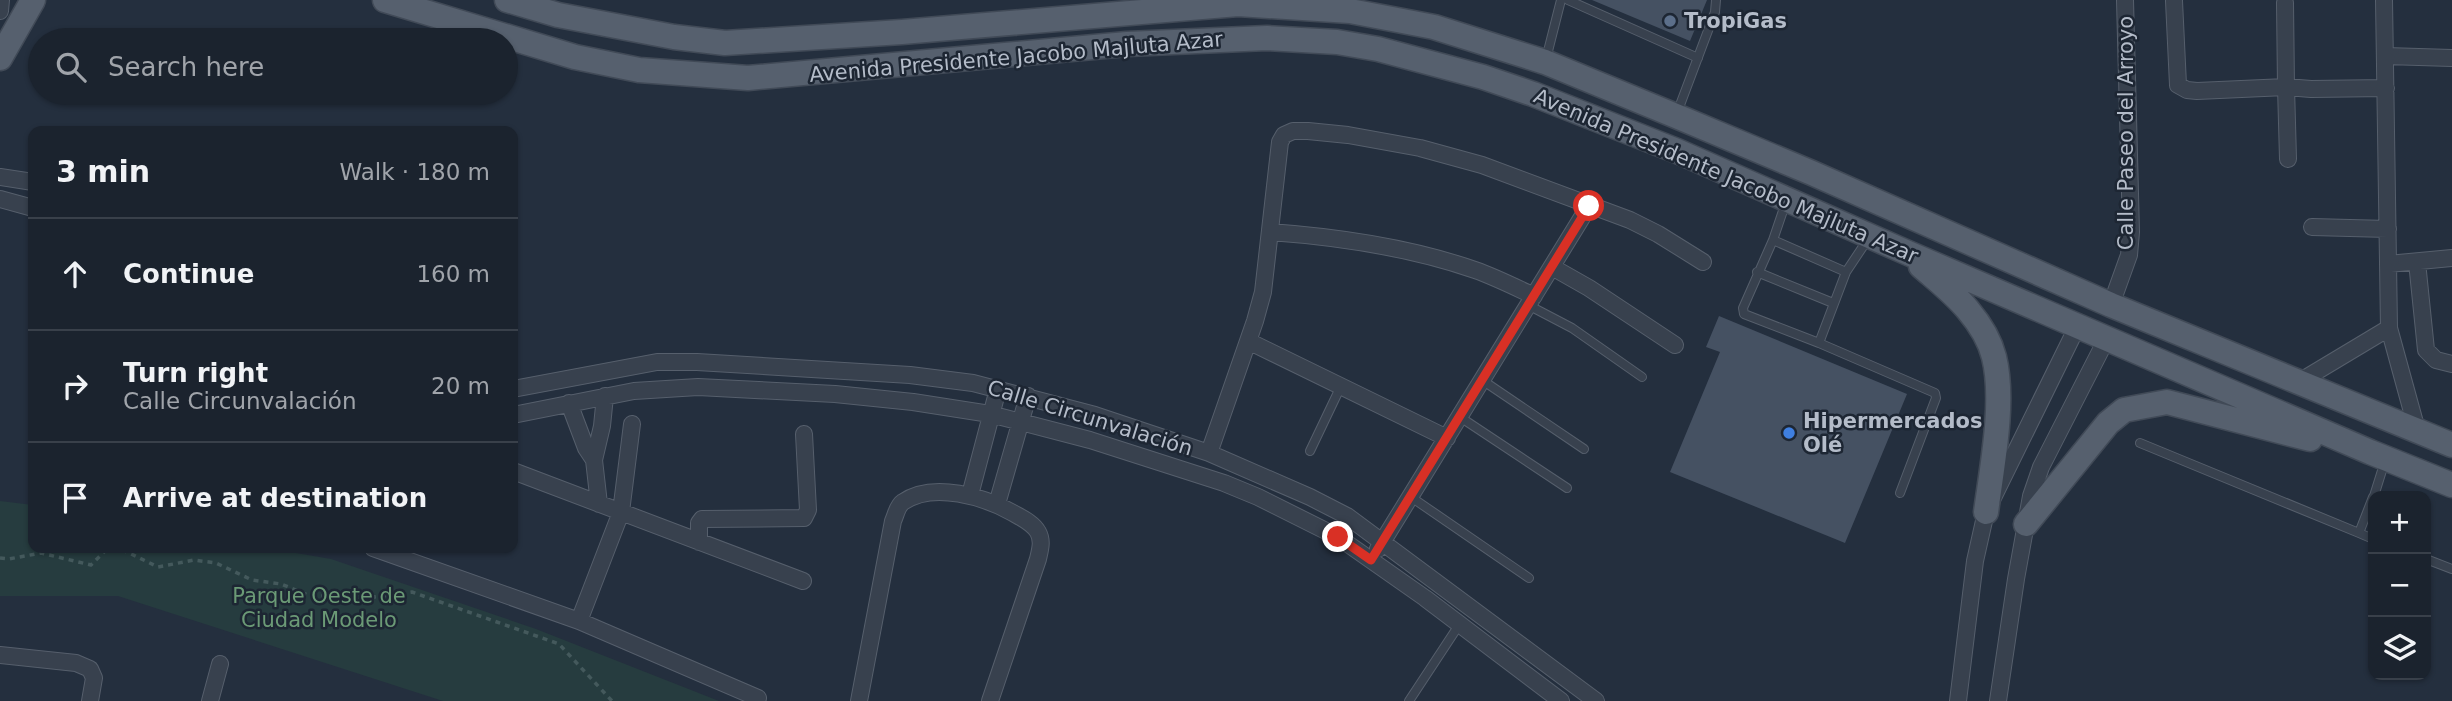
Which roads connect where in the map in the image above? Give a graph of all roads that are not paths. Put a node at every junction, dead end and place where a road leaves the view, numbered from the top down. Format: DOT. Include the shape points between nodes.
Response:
graph roads {
  1 [pos="1,0"];
  2 [pos="33,0"];
  3 [pos="385,0"];
  4 [pos="507,0"];
  5 [pos="1561,0"];
  6 [pos="1568,0"];
  7 [pos="1716,0"];
  8 [pos="2125,0"];
  9 [pos="2384,0"];
  10 [pos="2174,1"];
  11 [pos="2285,3"];
  12 [pos="0,11"];
  13 [pos="478,28"];
  14 [pos="518,40"];
  15 [pos="2386,56"];
  16 [pos="0,58"];
  17 [pos="1698,58"];
  18 [pos="2452,58"];
  19 [pos="1545,62"];
  20 [pos="2286,87"];
  21 [pos="2386,88"];
  22 [pos="1676,116"];
  23 [pos="2288,159"];
  24 [pos="0,177"];
  25 [pos="28,181"];
  26 [pos="0,199"];
  27 [pos="1787,200"];
  28 [pos="1589,206"];
  29 [pos="28,207"];
  30 [pos="2312,227"];
  31 [pos="2388,229"];
  32 [pos="1270,233"];
  33 [pos="1870,236"];
  34 [pos="1773,240"];
  35 [pos="1908,253"];
  36 [pos="2452,258"];
  37 [pos="1703,262"];
  38 [pos="2417,262"];
  39 [pos="2388,264"];
  40 [pos="1552,267"];
  41 [pos="1757,272"];
  42 [pos="1846,272"];
  43 [pos="1531,300"];
  44 [pos="1833,303"];
  45 [pos="2110,305"];
  46 [pos="2078,325"];
  47 [pos="2389,328"];
  48 [pos="2107,338"];
  49 [pos="1248,341"];
  50 [pos="1819,343"];
  51 [pos="1675,345"];
  52 [pos="2452,364"];
  53 [pos="1642,377"];
  54 [pos="1482,380"];
  55 [pos="2299,382"];
  56 [pos="1340,386"];
  57 [pos="518,388"];
  58 [pos="998,389"];
  59 [pos="605,396"];
  60 [pos="1028,396"];
  61 [pos="569,403"];
  62 [pos="518,414"];
  63 [pos="990,414"];
  64 [pos="1460,417"];
  65 [pos="1021,423"];
  66 [pos="632,424"];
  67 [pos="2417,430"];
  68 [pos="804,433"];
  69 [pos="1447,438"];
  70 [pos="2140,443"];
  71 [pos="2452,445"];
  72 [pos="1584,449"];
  73 [pos="1310,451"];
  74 [pos="1209,453"];
  75 [pos="2378,455"];
  76 [pos="594,460"];
  77 [pos="518,473"];
  78 [pos="2452,485"];
  79 [pos="1567,488"];
  80 [pos="2374,491"];
  81 [pos="1900,493"];
  82 [pos="971,495"];
  83 [pos="1411,497"];
  84 [pos="599,504"];
  85 [pos="997,504"];
  86 [pos="2368,511"];
  87 [pos="621,512"];
  88 [pos="1986,512"];
  89 [pos="2026,524"];
  90 [pos="2360,534"];
  91 [pos="2368,537"];
  92 [pos="1383,541"];
  93 [pos="699,542"];
  94 [pos="387,553"];
  95 [pos="1371,560"];
  96 [pos="2431,561"];
  97 [pos="2452,569"];
  98 [pos="1529,578"];
  99 [pos="803,581"];
  100 [pos="579,621"];
  101 [pos="1459,625"];
  102 [pos="0,655"];
  103 [pos="1963,656"];
  104 [pos="220,664"];
  105 [pos="2001,676"];
  106 [pos="758,698"];
  107 [pos="90,701"];
  108 [pos="210,701"];
  109 [pos="859,701"];
  110 [pos="990,701"];
  111 [pos="1409,701"];
  112 [pos="1561,701"];
  113 [pos="1597,701"];
  114 [pos="1946,701"];
  115 [pos="1958,701"];
  116 [pos="1998,701"];
  117 [pos="2008,701"];
  1 -- 12 [label="street"];
  2 -- 16 [label="main road"];
  3 -- 13 [label="main road, Avenida Presidente Jacobo Majluta Azar"];
  4 -- 19 [label="main road, Avenida Presidente Jacobo Majluta Azar" via="558,15 725,43 1238,4 1294,6 1434,27"];
  5 -- 19 [label="lane"];
  6 -- 17 [label="lane"];
  7 -- 17 [label="lane"];
  8 -- 45 [label="street, Calle Paseo del Arroyo" via="2131,232 2129,255"];
  9 -- 15 [label="street"];
  10 -- 20 [label="street" via="2178,85 2197,91"];
  11 -- 20 [label="street"];
  14 -- 27 [label="main road, Avenida Presidente Jacobo Majluta Azar" via="639,70 748,78 1127,44 1267,38 1337,42 1418,59 1541,97"];
  15 -- 18 [label="street"];
  15 -- 21 [label="street"];
  17 -- 22 [label="lane"];
  19 -- 22 [label="main road, Avenida Presidente Jacobo Majluta Azar"];
  20 -- 21 [label="street"];
  20 -- 23 [label="street"];
  21 -- 31 [label="street"];
  22 -- 45 [label="main road, Avenida Presidente Jacobo Majluta Azar"];
  24 -- 25 [label="street"];
  26 -- 29 [label="street"];
  27 -- 33 [label="main road, Avenida Presidente Jacobo Majluta Azar"];
  27 -- 34 [label="lane"];
  28 -- 32 [label="street" via="1482,165 1420,148 1293,131 1280,142"];
  28 -- 37 [label="street" via="1630,220"];
  28 -- 40 [label="street"];
  30 -- 31 [label="street"];
  31 -- 39 [label="street"];
  32 -- 43 [label="street" via="1337,237 1408,251 1475,270"];
  32 -- 49 [label="street" via="1262,292"];
  33 -- 35 [label="main road, Avenida Presidente Jacobo Majluta Azar"];
  33 -- 42 [label="lane"];
  34 -- 41 [label="lane"];
  34 -- 42 [label="lane"];
  35 -- 46 [label="main road, Avenida Presidente Jacobo Majluta Azar"];
  35 -- 88 [label="main road" via="1967,309 1994,355 1998,383"];
  36 -- 38 [label="street"];
  38 -- 39 [label="street"];
  38 -- 52 [label="street" via="2426,350 2436,360"];
  39 -- 47 [label="street"];
  40 -- 43 [label="street"];
  40 -- 51 [label="street"];
  41 -- 44 [label="lane"];
  41 -- 50 [label="lane" via="1744,314"];
  42 -- 44 [label="lane"];
  43 -- 53 [label="lane"];
  43 -- 54 [label="street"];
  44 -- 50 [label="lane"];
  45 -- 55 [label="main road, Avenida Presidente Jacobo Majluta Azar"];
  46 -- 48 [label="main road, Avenida Presidente Jacobo Majluta Azar"];
  46 -- 88 [label="street"];
  47 -- 55 [label="street"];
  47 -- 67 [label="street"];
  48 -- 75 [label="main road, Avenida Presidente Jacobo Majluta Azar"];
  48 -- 89 [label="street" via="2040,467"];
  49 -- 56 [label="street"];
  49 -- 74 [label="street"];
  50 -- 81 [label="lane" via="1935,393"];
  54 -- 64 [label="street"];
  54 -- 72 [label="lane"];
  55 -- 67 [label="main road, Avenida Presidente Jacobo Majluta Azar"];
  56 -- 69 [label="street"];
  56 -- 73 [label="lane"];
  57 -- 58 [label="street, Calle Circunvalación" via="657,362 686,362 910,375"];
  58 -- 60 [label="street, Calle Circunvalación"];
  58 -- 63 [label="street"];
  59 -- 61 [label="street, Calle Circunvalación"];
  59 -- 63 [label="street, Calle Circunvalación" via="698,387 835,394"];
  59 -- 76 [label="street"];
  60 -- 65 [label="street"];
  60 -- 74 [label="street, Calle Circunvalación"];
  61 -- 62 [label="street, Calle Circunvalación"];
  61 -- 76 [label="street"];
  63 -- 65 [label="street, Calle Circunvalación"];
  63 -- 82 [label="street"];
  64 -- 69 [label="street"];
  64 -- 79 [label="lane"];
  65 -- 85 [label="street"];
  65 -- 95 [label="street, Calle Circunvalación" via="1224,483 1338,537"];
  66 -- 87 [label="street"];
  67 -- 71 [label="main road, Avenida Presidente Jacobo Majluta Azar"];
  68 -- 93 [label="street" via="808,510 804,518 702,519"];
  69 -- 83 [label="street"];
  70 -- 90 [label="lane"];
  74 -- 92 [label="street, Calle Circunvalación" via="1319,501"];
  75 -- 78 [label="main road, Avenida Presidente Jacobo Majluta Azar"];
  75 -- 80 [label="lane"];
  75 -- 89 [label="main road" via="2167,402 2137,407 2124,410 2108,423"];
  76 -- 84 [label="street"];
  77 -- 84 [label="street"];
  82 -- 85 [label="street"];
  82 -- 109 [label="street" via="929,494 899,506"];
  83 -- 92 [label="street"];
  83 -- 98 [label="lane"];
  84 -- 87 [label="street"];
  85 -- 110 [label="street" via="1031,523 1041,543"];
  86 -- 90 [label="lane"];
  87 -- 93 [label="street"];
  87 -- 100 [label="street"];
  88 -- 103 [label="street"];
  89 -- 105 [label="street"];
  90 -- 91 [label="lane"];
  92 -- 95 [label="street"];
  92 -- 113 [label="street, Calle Circunvalación"];
  93 -- 99 [label="street"];
  94 -- 100 [label="street"];
  95 -- 101 [label="street, Calle Circunvalación"];
  96 -- 97 [label="lane"];
  100 -- 106 [label="street"];
  101 -- 111 [label="lane"];
  101 -- 112 [label="street, Calle Circunvalación"];
  102 -- 107 [label="street" via="76,663 90,669 94,678"];
  103 -- 114 [label="street"];
  103 -- 115 [label="street"];
  104 -- 108 [label="street"];
  105 -- 116 [label="street"];
  105 -- 117 [label="street"];
}
